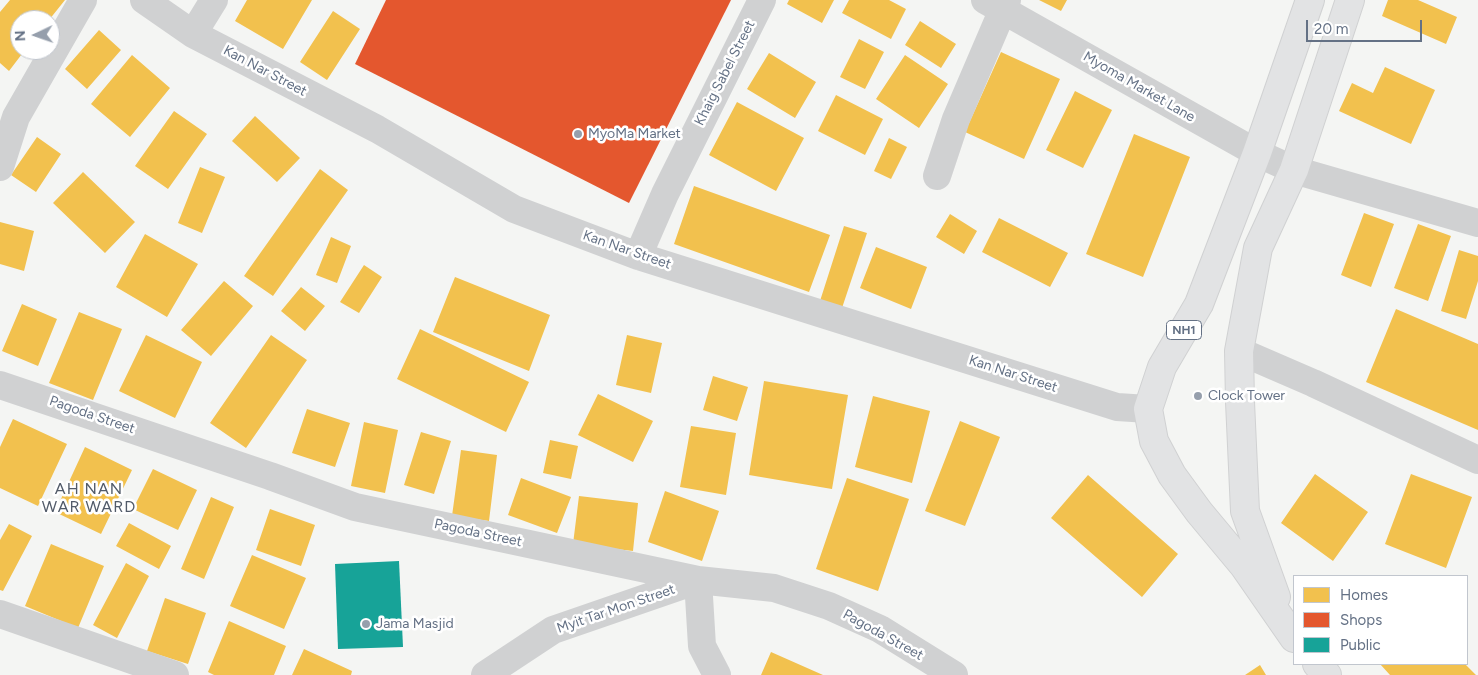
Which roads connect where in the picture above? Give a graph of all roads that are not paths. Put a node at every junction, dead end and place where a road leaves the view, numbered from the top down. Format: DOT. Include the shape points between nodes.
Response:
graph roads {
  1 [pos="83,0"];
  2 [pos="144,0"];
  3 [pos="214,0"];
  4 [pos="762,0"];
  5 [pos="1310,0"];
  6 [pos="1350,0"];
  7 [pos="998,3"];
  8 [pos="193,34"];
  9 [pos="1257,153"];
  10 [pos="0,167"];
  11 [pos="1294,170"];
  12 [pos="937,176"];
  13 [pos="1478,223"];
  14 [pos="638,256"];
  15 [pos="1239,351"];
  16 [pos="0,385"];
  17 [pos="1148,409"];
  18 [pos="1478,460"];
  19 [pos="698,580"];
  20 [pos="0,614"];
  21 [pos="1292,634"];
  22 [pos="1318,665"];
  23 [pos="175,675"];
  24 [pos="485,675"];
  25 [pos="717,675"];
  26 [pos="954,675"];
  27 [pos="1327,675"];
  1 -- 10 [label="street" via="16,117"];
  2 -- 8 [label="street, Kan Nar Street"];
  3 -- 8 [label="street"];
  4 -- 14 [label="street, Khaig Sabel Street" via="664,194"];
  5 -- 9 [label="highway, NH1"];
  6 -- 11 [label="highway, NH1"];
  7 -- 9 [label="street, Myoma Market Lane"];
  7 -- 12 [label="street"];
  8 -- 14 [label="street, Kan Nar Street" via="377,130 514,209"];
  9 -- 11 [label="street, Myoma Market Lane"];
  9 -- 17 [label="highway, NH1" via="1199,304 1162,367"];
  11 -- 13 [label="street, Myoma Market Lane"];
  11 -- 15 [label="highway, NH1" via="1258,248"];
  14 -- 17 [label="street, Kan Nar Street" via="1118,407"];
  15 -- 18 [label="street"];
  15 -- 21 [label="highway, NH1" via="1245,511"];
  16 -- 19 [label="street, Pagoda Street" via="261,472 355,507"];
  17 -- 21 [label="highway, NH1" via="1154,441 1172,476 1244,566"];
  19 -- 24 [label="street, Myit Tar Mon Street" via="553,630"];
  19 -- 25 [label="street" via="702,646"];
  19 -- 26 [label="street, Pagoda Street" via="774,588 829,606 880,629"];
  20 -- 23 [label="street"];
  22 -- 27 [label="highway"];
}
